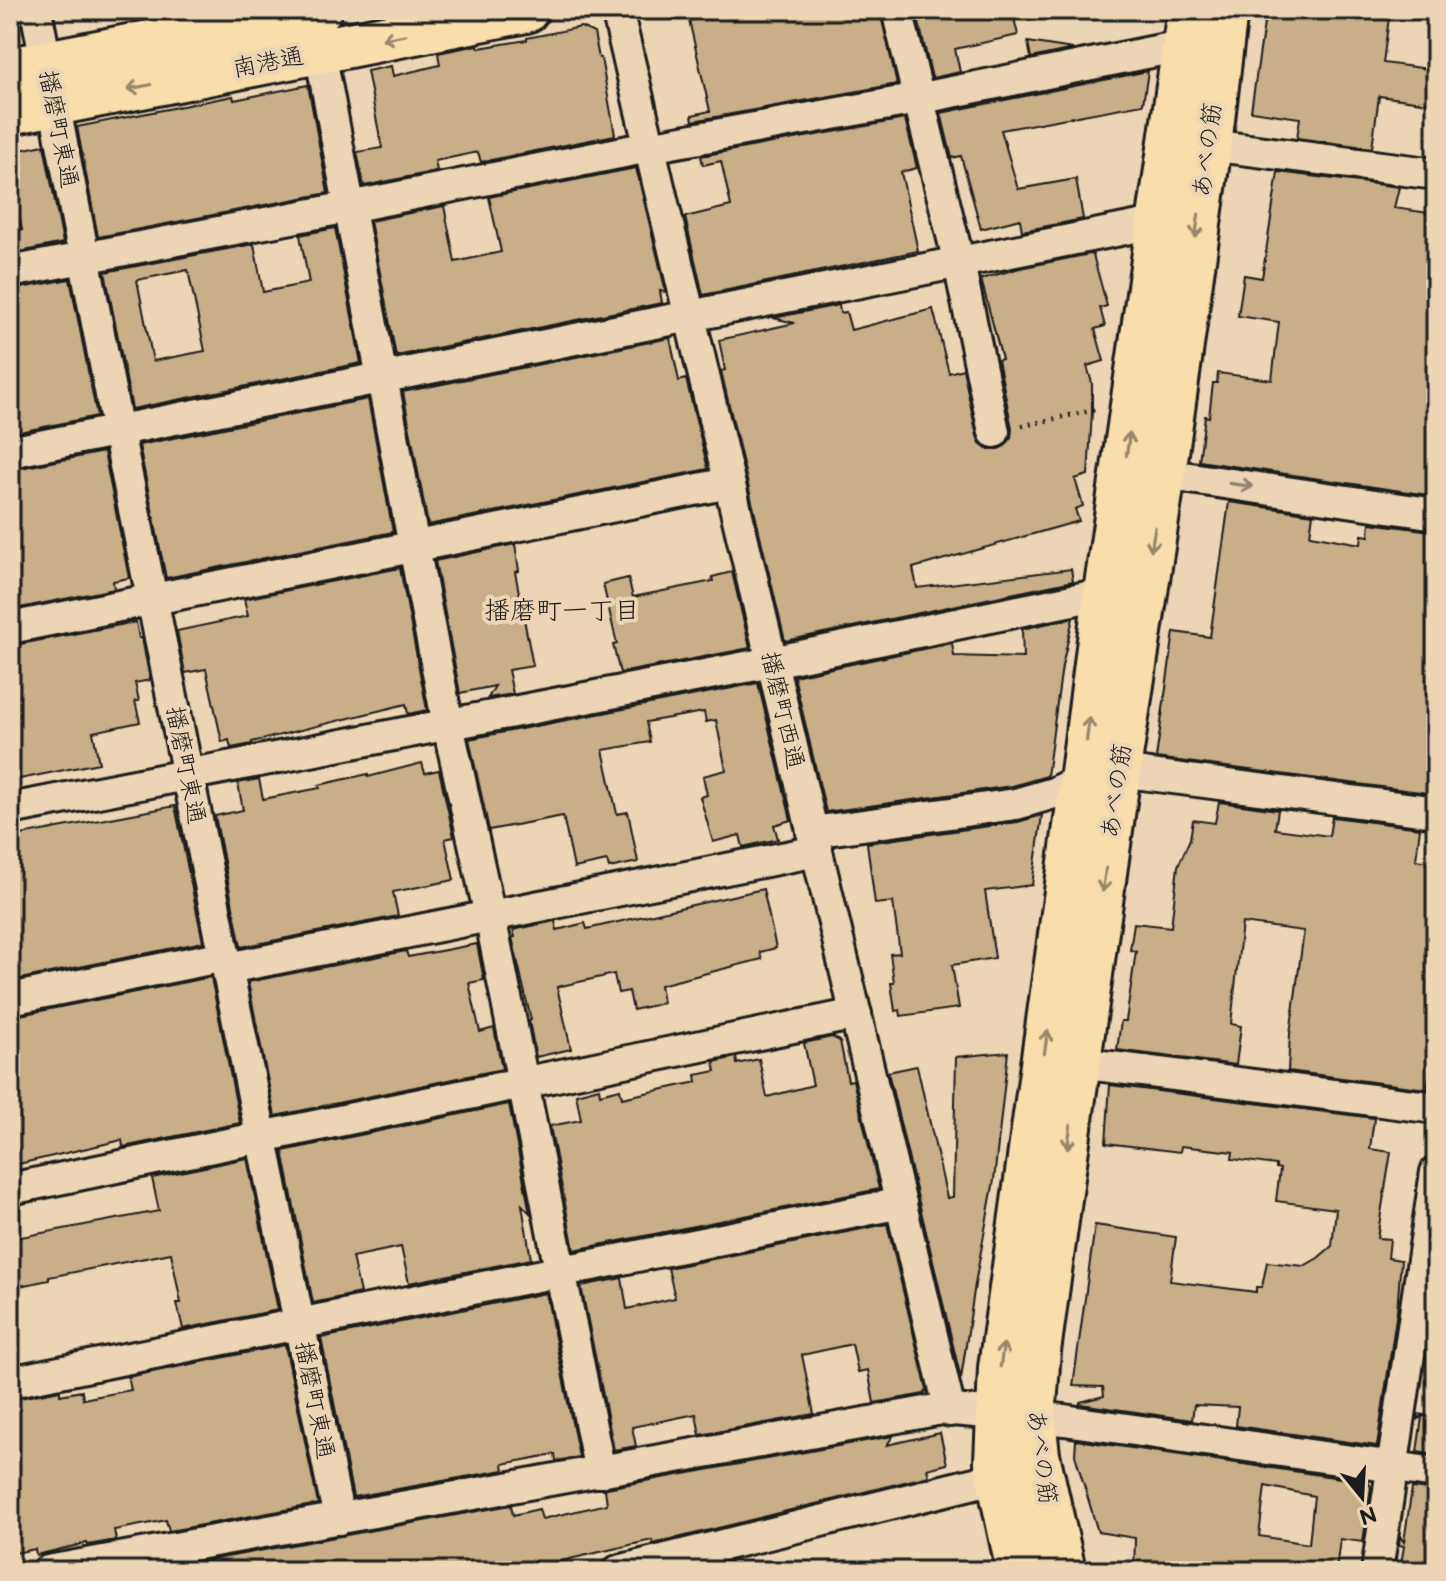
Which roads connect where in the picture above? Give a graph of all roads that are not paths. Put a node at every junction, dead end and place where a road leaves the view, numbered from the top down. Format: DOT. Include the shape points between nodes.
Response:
graph roads {
  1 [pos="36,10"];
  2 [pos="526,10"];
  3 [pos="617,10"];
  4 [pos="897,10"];
  5 [pos="1225,10"];
  6 [pos="1188,28"];
  7 [pos="320,31"];
  8 [pos="37,79"];
  9 [pos="917,99"];
  10 [pos="10,112"];
  11 [pos="1209,145"];
  12 [pos="649,147"];
  13 [pos="1436,174"];
  14 [pos="349,207"];
  15 [pos="1160,222"];
  16 [pos="83,256"];
  17 [pos="959,263"];
  18 [pos="10,272"];
  19 [pos="689,317"];
  20 [pos="382,378"];
  21 [pos="118,431"];
  22 [pos="994,432"];
  23 [pos="10,452"];
  24 [pos="1163,474"];
  25 [pos="729,483"];
  26 [pos="1436,514"];
  27 [pos="415,546"];
  28 [pos="1106,593"];
  29 [pos="153,599"];
  30 [pos="10,628"];
  31 [pos="772,662"];
  32 [pos="448,725"];
  33 [pos="188,775"];
  34 [pos="1100,775"];
  35 [pos="10,809"];
  36 [pos="1436,812"];
  37 [pos="814,841"];
  38 [pos="490,916"];
  39 [pos="226,962"];
  40 [pos="10,999"];
  41 [pos="856,1014"];
  42 [pos="1079,1063"];
  43 [pos="523,1082"];
  44 [pos="1436,1108"];
  45 [pos="262,1137"];
  46 [pos="1436,1172"];
  47 [pos="10,1189"];
  48 [pos="901,1203"];
  49 [pos="559,1271"];
  50 [pos="300,1323"];
  51 [pos="10,1382"];
  52 [pos="950,1411"];
  53 [pos="1016,1416"];
  54 [pos="1393,1468"];
  55 [pos="600,1472"];
  56 [pos="1436,1473"];
  57 [pos="999,1477"];
  58 [pos="339,1519"];
  59 [pos="48,1571"];
  60 [pos="618,1571"];
  61 [pos="1019,1571"];
  62 [pos="1063,1571"];
  63 [pos="1377,1571"];
  1 -- 8 [label="street, 播磨町東通"];
  2 -- 7 [label="main road, 南港通, one-way"];
  3 -- 12 [label="street, 播磨町西通"];
  4 -- 9 [label="street"];
  5 -- 11 [label="main road, あべの筋"];
  6 -- 9 [label="street"];
  6 -- 15 [label="main road, あべの筋"];
  7 -- 8 [label="main road, 南港通"];
  7 -- 14 [label="street"];
  8 -- 10 [label="main road, 南港通"];
  8 -- 16 [label="street, 播磨町東通"];
  9 -- 12 [label="street"];
  9 -- 17 [label="street"];
  11 -- 13 [label="street"];
  11 -- 24 [label="main road, あべの筋, one-way"];
  12 -- 14 [label="street"];
  12 -- 19 [label="street, 播磨町西通"];
  14 -- 16 [label="street"];
  14 -- 20 [label="street"];
  15 -- 17 [label="street"];
  28 -- 15 [label="main road, あべの筋, one-way"];
  16 -- 18 [label="street"];
  16 -- 21 [label="street, 播磨町東通"];
  17 -- 19 [label="street"];
  17 -- 22 [label="street"];
  19 -- 20 [label="street"];
  19 -- 25 [label="street, 播磨町西通"];
  20 -- 21 [label="street"];
  20 -- 27 [label="street"];
  21 -- 23 [label="street"];
  21 -- 29 [label="street, 播磨町東通"];
  24 -- 26 [label="street, one-way"];
  24 -- 34 [label="main road, あべの筋, one-way"];
  25 -- 27 [label="street"];
  25 -- 31 [label="street, 播磨町西通"];
  27 -- 29 [label="street"];
  27 -- 32 [label="street"];
  28 -- 31 [label="street"];
  34 -- 28 [label="main road, あべの筋, one-way"];
  29 -- 30 [label="street"];
  29 -- 33 [label="street, 播磨町東通"];
  31 -- 32 [label="street"];
  31 -- 37 [label="street, 播磨町西通"];
  32 -- 33 [label="street"];
  32 -- 38 [label="street"];
  33 -- 35 [label="street"];
  33 -- 39 [label="street, 播磨町東通"];
  34 -- 36 [label="street"];
  34 -- 37 [label="street" via="1016,804"];
  34 -- 42 [label="main road, あべの筋, one-way"];
  53 -- 34 [label="main road, あべの筋, one-way" via="1001,1368"];
  37 -- 38 [label="street"];
  37 -- 41 [label="street, 播磨町西通"];
  38 -- 39 [label="street"];
  38 -- 43 [label="street"];
  39 -- 40 [label="street"];
  39 -- 45 [label="street, 播磨町東通"];
  41 -- 43 [label="street"];
  41 -- 48 [label="street, 播磨町西通"];
  42 -- 44 [label="street"];
  42 -- 53 [label="main road, あべの筋, one-way" via="1038,1351"];
  43 -- 45 [label="street"];
  43 -- 49 [label="street"];
  45 -- 47 [label="street"];
  45 -- 50 [label="street, 播磨町東通"];
  46 -- 54 [label="street"];
  48 -- 49 [label="street"];
  48 -- 52 [label="street, 播磨町西通"];
  49 -- 50 [label="street"];
  49 -- 55 [label="street"];
  50 -- 51 [label="street"];
  50 -- 58 [label="street, 播磨町東通"];
  52 -- 53 [label="street"];
  52 -- 55 [label="street"];
  53 -- 54 [label="street"];
  53 -- 57 [label="main road, あべの筋" via="997,1462"];
  53 -- 62 [label="main road, あべの筋" via="1038,1468"];
  54 -- 56 [label="street"];
  54 -- 63 [label="street"];
  55 -- 58 [label="street"];
  57 -- 60 [label="street"];
  57 -- 61 [label="main road, あべの筋"];
  58 -- 59 [label="street"];
}
